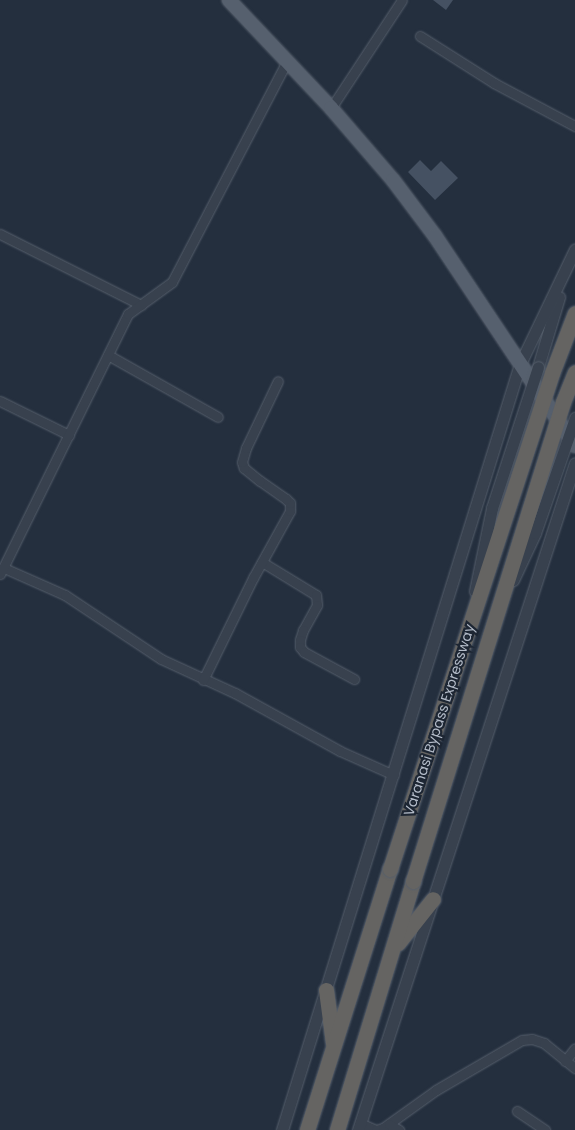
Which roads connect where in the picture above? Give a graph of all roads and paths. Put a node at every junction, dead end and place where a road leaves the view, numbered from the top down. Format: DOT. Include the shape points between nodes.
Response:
graph roads {
  1 [pos="229,0"];
  2 [pos="402,0"];
  3 [pos="420,36"];
  4 [pos="287,61"];
  5 [pos="331,108"];
  6 [pos="575,126"];
  7 [pos="0,234"];
  8 [pos="575,250"];
  9 [pos="141,305"];
  10 [pos="575,313"];
  11 [pos="108,355"];
  12 [pos="520,364"];
  13 [pos="575,372"];
  14 [pos="278,381"];
  15 [pos="0,401"];
  16 [pos="218,417"];
  17 [pos="575,418"];
  18 [pos="69,435"];
  19 [pos="575,446"];
  20 [pos="575,463"];
  21 [pos="262,562"];
  22 [pos="2,571"];
  23 [pos="491,630"];
  24 [pos="462,648"];
  25 [pos="354,679"];
  26 [pos="203,680"];
  27 [pos="394,775"];
  28 [pos="433,899"];
  29 [pos="393,949"];
  30 [pos="326,990"];
  31 [pos="575,1048"];
  32 [pos="333,1050"];
  33 [pos="565,1061"];
  34 [pos="575,1068"];
  35 [pos="517,1111"];
  36 [pos="389,1124"];
  37 [pos="359,1127"];
  38 [pos="282,1130"];
  39 [pos="307,1130"];
  40 [pos="337,1130"];
  41 [pos="399,1130"];
  42 [pos="545,1130"];
  1 -- 4 [label="main road"];
  2 -- 5 [label="street"];
  3 -- 6 [label="street" via="494,84"];
  4 -- 5 [label="main road"];
  4 -- 9 [label="street" via="172,282"];
  5 -- 12 [label="main road" via="393,180 435,236"];
  7 -- 9 [label="street"];
  8 -- 12 [label="street"];
  8 -- 24 [label="street, bridge" via="492,508"];
  9 -- 11 [label="street" via="128,314"];
  10 -- 24 [label="highway, Varanasi Bypass Expressway, bridge" via="552,373"];
  11 -- 16 [label="street"];
  11 -- 18 [label="street"];
  12 -- 19 [label="main road"];
  12 -- 27 [label="street"];
  13 -- 23 [label="highway, Varanasi Bypass Expressway, bridge"];
  14 -- 21 [label="street" via="242,462 244,468 291,506"];
  15 -- 18 [label="street"];
  17 -- 23 [label="street, bridge" via="535,533"];
  18 -- 22 [label="street"];
  20 -- 28 [label="street"];
  21 -- 25 [label="street" via="316,595 317,605 303,630 300,647"];
  21 -- 26 [label="street"];
  22 -- 26 [label="street" via="65,595 161,659"];
  23 -- 29 [label="highway, Varanasi Bypass Expressway, bridge"];
  24 -- 32 [label="highway, Varanasi Bypass Expressway, bridge"];
  26 -- 27 [label="street" via="235,693 340,751"];
  27 -- 30 [label="street"];
  28 -- 29 [label="highway"];
  28 -- 37 [label="street"];
  29 -- 40 [label="highway, Varanasi Bypass Expressway"];
  30 -- 32 [label="highway"];
  30 -- 38 [label="street"];
  31 -- 33 [label="street"];
  32 -- 39 [label="highway, Varanasi Bypass Expressway"];
  33 -- 34 [label="street"];
  33 -- 36 [label="street" via="544,1043 522,1040 436,1090"];
  35 -- 42 [label="street"];
  36 -- 37 [label="street" via="376,1130"];
  36 -- 41 [label="street"];
}
